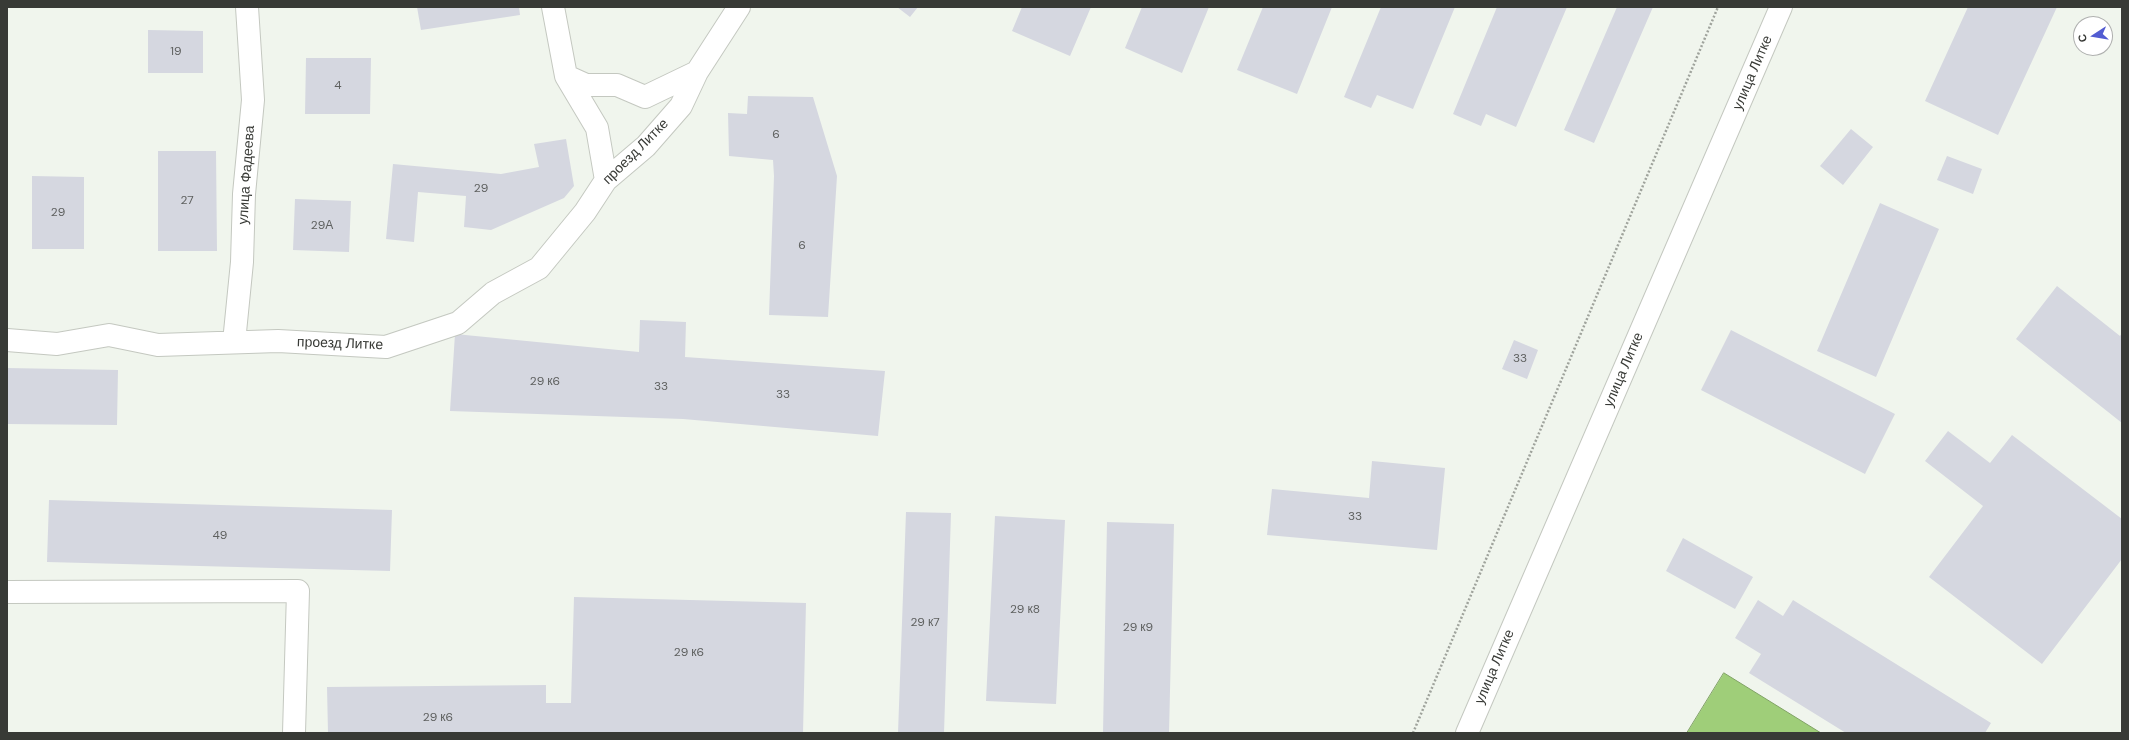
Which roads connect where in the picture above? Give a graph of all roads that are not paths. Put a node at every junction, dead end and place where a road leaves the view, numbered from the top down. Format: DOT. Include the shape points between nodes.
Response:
graph roads {
  1 [pos="247,7"];
  2 [pos="553,7"];
  3 [pos="739,7"];
  4 [pos="1781,7"];
  5 [pos="697,72"];
  6 [pos="566,76"];
  7 [pos="606,180"];
  8 [pos="7,340"];
  9 [pos="234,342"];
  10 [pos="7,592"];
  11 [pos="294,733"];
  12 [pos="1467,733"];
  1 -- 9 [label="street, улица Фадеева" via="253,100"];
  2 -- 6 [label="street"];
  3 -- 5 [label="street, проезд Литке"];
  4 -- 12 [label="street, улица Литке"];
  5 -- 6 [label="street" via="645,96 617,85 586,84"];
  5 -- 7 [label="street, проезд Литке" via="681,106 646,146"];
  6 -- 7 [label="street" via="572,90 597,128"];
  7 -- 9 [label="street, проезд Литке" via="585,212 539,268 493,293 458,323 386,347 278,341"];
  8 -- 9 [label="street, проезд Литке" via="57,344 109,335 158,345"];
  10 -- 11 [label="street" via="298,590"];
}
